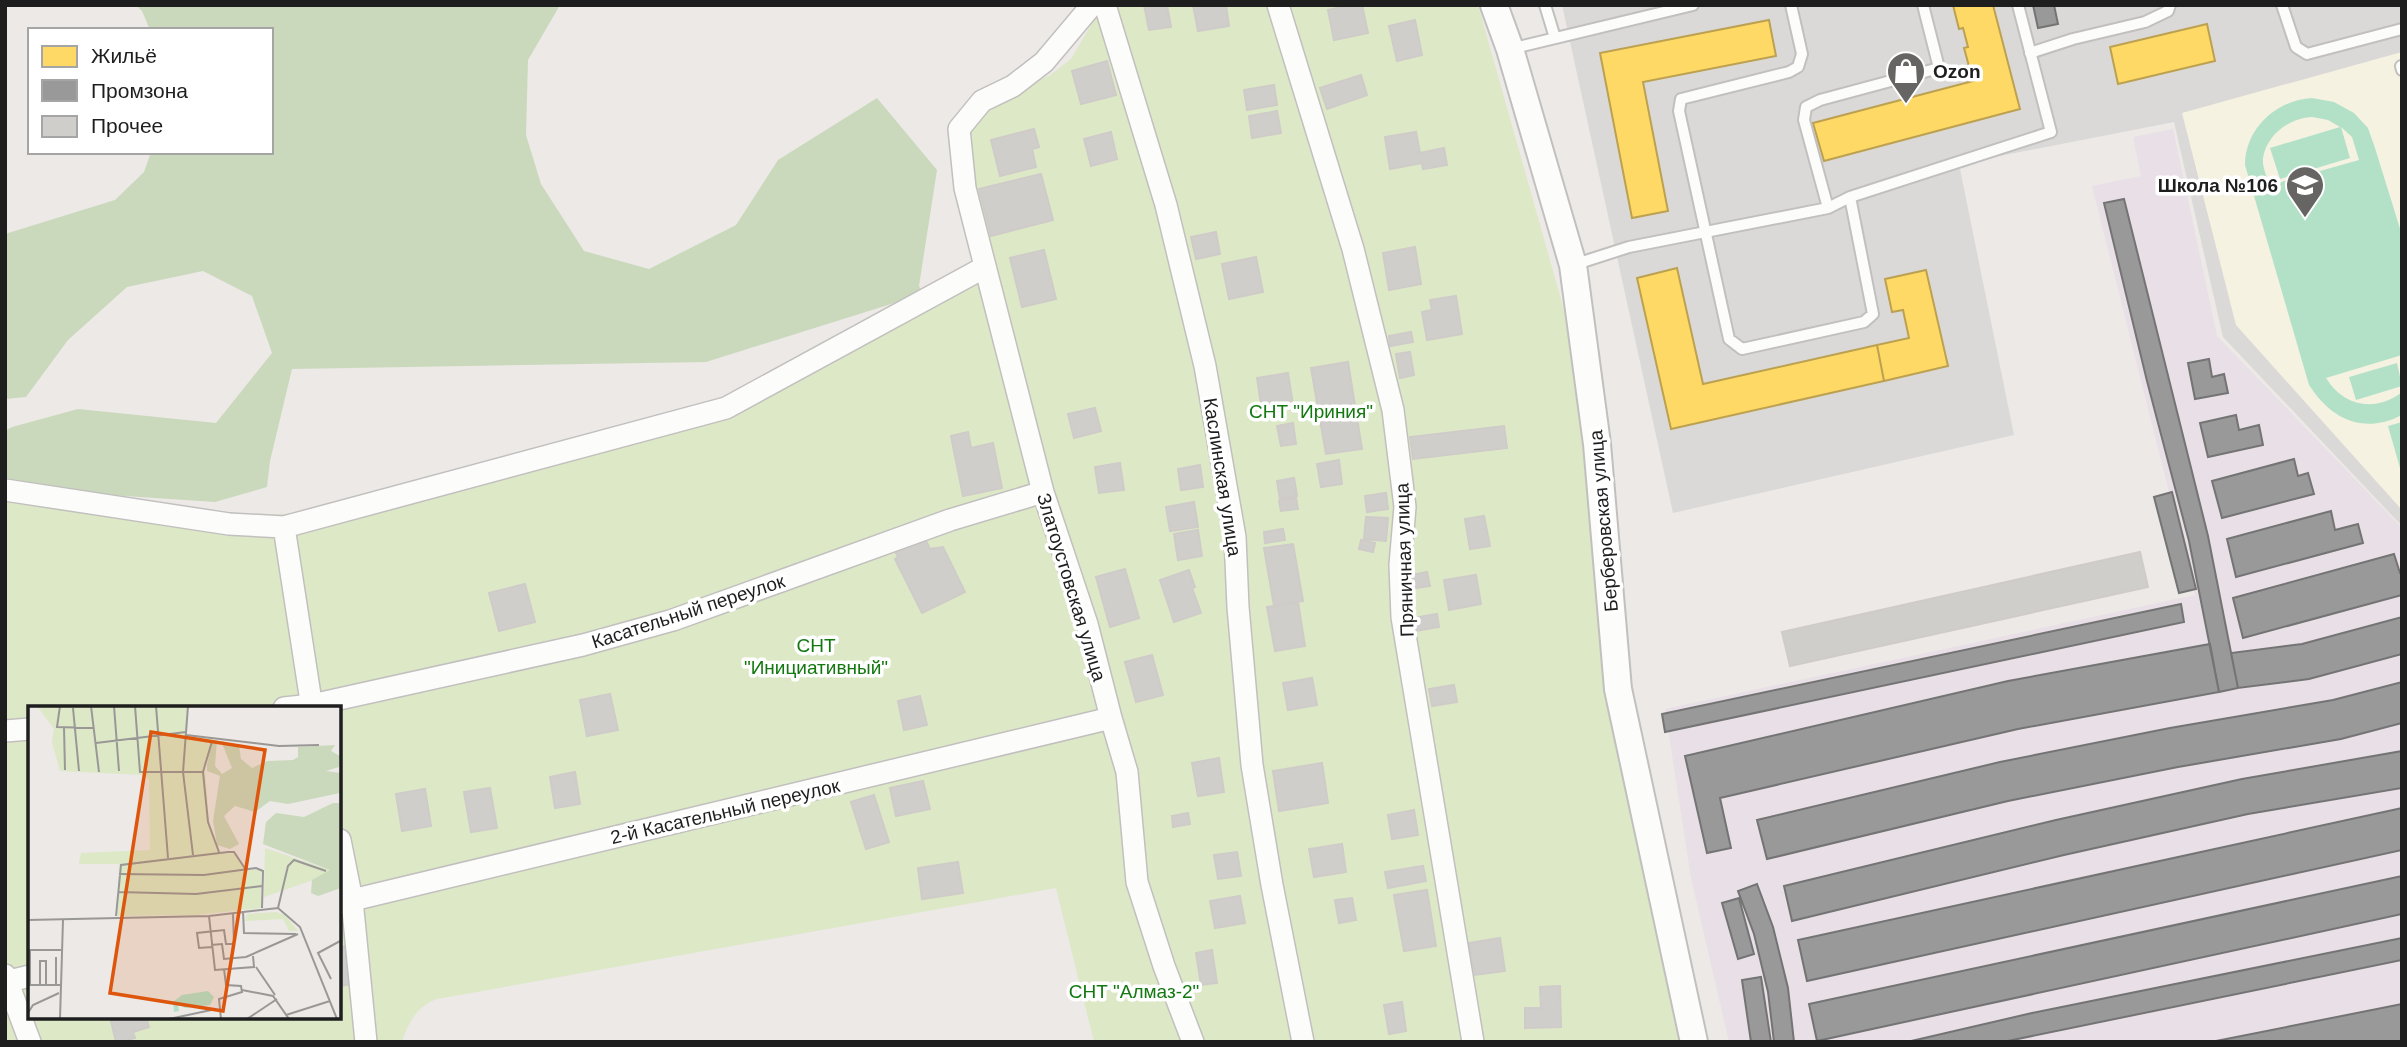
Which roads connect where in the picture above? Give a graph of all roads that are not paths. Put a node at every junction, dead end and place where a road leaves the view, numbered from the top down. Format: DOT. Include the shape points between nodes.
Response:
graph roads {
  1 [pos="1092,5"];
  2 [pos="1105,5"];
  3 [pos="1278,5"];
  4 [pos="1494,5"];
  5 [pos="1545,5"];
  6 [pos="1693,5"];
  7 [pos="1791,5"];
  8 [pos="1923,5"];
  9 [pos="2018,5"];
  10 [pos="2170,5"];
  11 [pos="2282,5"];
  12 [pos="2402,29"];
  13 [pos="1555,38"];
  14 [pos="1510,49"];
  15 [pos="2030,53"];
  16 [pos="1850,197"];
  17 [pos="1828,208"];
  18 [pos="1706,233"];
  19 [pos="1573,265"];
  20 [pos="985,267"];
  21 [pos="5,490"];
  22 [pos="1043,492"];
  23 [pos="284,527"];
  24 [pos="312,706"];
  25 [pos="1111,718"];
  26 [pos="28,729"];
  27 [pos="5,731"];
  28 [pos="341,850"];
  29 [pos="346,902"];
  30 [pos="28,976"];
  31 [pos="6,980"];
  32 [pos="30,1042"];
  33 [pos="366,1042"];
  34 [pos="1193,1042"];
  35 [pos="1303,1042"];
  36 [pos="1474,1042"];
  37 [pos="1694,1042"];
  1 -- 20 [label="street, Златоустовская улица" via="1044,62 982,102 959,129 965,188"];
  2 -- 35 [label="street, Каслинская улица" via="1166,205 1205,366 1235,537 1252,765"];
  3 -- 36 [label="street, Пряничная улица" via="1353,249 1393,410 1405,507 1402,617"];
  4 -- 14 [label="street, Берберовская улица"];
  5 -- 13 [label="lane"];
  6 -- 13 [label="lane"];
  7 -- 18 [label="lane" via="1802,54 1798,67 1681,99 1679,111"];
  8 -- 17 [label="lane" via="1939,68 1806,107 1804,120"];
  9 -- 15 [label="lane"];
  10 -- 15 [label="lane" via="2168,11 2145,22"];
  11 -- 12 [label="lane" via="2296,47 2307,54"];
  13 -- 14 [label="lane"];
  14 -- 19 [label="street, Берберовская улица"];
  15 -- 16 [label="lane" via="2051,132"];
  16 -- 17 [label="lane"];
  16 -- 18 [label="lane" via="1873,314 1864,322 1742,348 1729,339"];
  17 -- 18 [label="lane"];
  18 -- 19 [label="lane" via="1629,247"];
  19 -- 37 [label="street, Берберовская улица" via="1597,444 1618,689"];
  20 -- 22 [label="street, Златоустовская улица"];
  20 -- 23 [label="street" via="726,408"];
  21 -- 23 [label="street" via="229,524"];
  22 -- 24 [label="street, Касательный переулок" via="950,520 673,620"];
  22 -- 25 [label="street, Златоустовская улица" via="1087,624"];
  23 -- 24 [label="street"];
  25 -- 29 [label="street, 2-й Касательный переулок"];
  25 -- 34 [label="street, Златоустовская улица" via="1127,772 1138,882"];
  26 -- 27 [label="street"];
  28 -- 29 [label="street"];
  29 -- 33 [label="street"];
  30 -- 31 [label="street"];
  31 -- 32 [label="street"];
}
